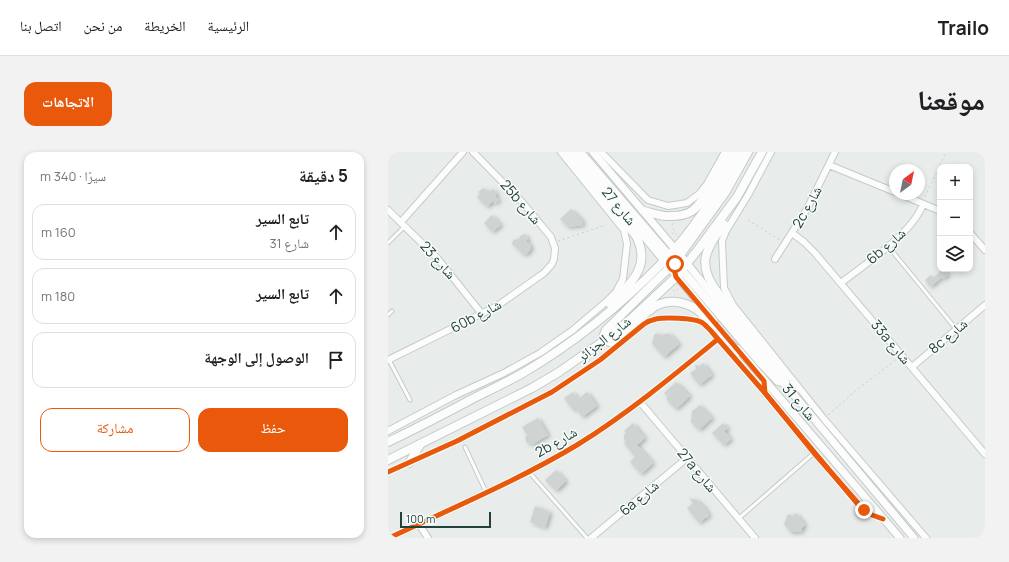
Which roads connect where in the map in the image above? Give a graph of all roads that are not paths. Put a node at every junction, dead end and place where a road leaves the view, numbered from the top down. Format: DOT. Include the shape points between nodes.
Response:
graph roads {
  1 [pos="463,152"];
  2 [pos="473,152"];
  3 [pos="561,152"];
  4 [pos="568,152"];
  5 [pos="574,152"];
  6 [pos="580,152"];
  7 [pos="593,152"];
  8 [pos="601,152"];
  9 [pos="725,152"];
  10 [pos="732,152"];
  11 [pos="740,152"];
  12 [pos="748,152"];
  13 [pos="762,152"];
  14 [pos="771,152"];
  15 [pos="835,152"];
  16 [pos="829,165"];
  17 [pos="889,190"];
  18 [pos="737,197"];
  19 [pos="913,200"];
  20 [pos="922,204"];
  21 [pos="388,210"];
  22 [pos="644,211"];
  23 [pos="937,211"];
  24 [pos="403,224"];
  25 [pos="792,234"];
  26 [pos="973,236"];
  27 [pos="388,243"];
  28 [pos="888,246"];
  29 [pos="985,250"];
  30 [pos="554,259"];
  31 [pos="775,260"];
  32 [pos="675,261"];
  33 [pos="676,277"];
  34 [pos="841,283"];
  35 [pos="985,304"];
  36 [pos="392,311"];
  37 [pos="482,314"];
  38 [pos="388,315"];
  39 [pos="593,324"];
  40 [pos="956,329"];
  41 [pos="718,339"];
  42 [pos="605,340"];
  43 [pos="740,352"];
  44 [pos="540,353"];
  45 [pos="552,355"];
  46 [pos="388,359"];
  47 [pos="912,367"];
  48 [pos="764,381"];
  49 [pos="784,384"];
  50 [pos="765,393"];
  51 [pos="410,400"];
  52 [pos="640,402"];
  53 [pos="388,431"];
  54 [pos="985,441"];
  55 [pos="388,442"];
  56 [pos="421,444"];
  57 [pos="465,447"];
  58 [pos="979,447"];
  59 [pos="814,453"];
  60 [pos="985,454"];
  61 [pos="687,458"];
  62 [pos="388,460"];
  63 [pos="409,463"];
  64 [pos="529,471"];
  65 [pos="388,472"];
  66 [pos="486,492"];
  67 [pos="738,519"];
  68 [pos="883,519"];
  69 [pos="419,524"];
  70 [pos="894,535"];
  71 [pos="752,537"];
  72 [pos="389,538"];
  73 [pos="428,538"];
  74 [pos="588,538"];
  75 [pos="591,538"];
  76 [pos="900,538"];
  77 [pos="914,538"];
  78 [pos="926,538"];
  1 -- 24 [label="street"];
  2 -- 30 [label="street, 25b شارع" via="522,202 554,241"];
  3 -- 44 [label="street" via="624,230 624,276 607,301 573,330"];
  4 -- 39 [label="main road" via="636,236 642,250 637,276"];
  5 -- 32 [label="street, شارع 27"];
  6 -- 32 [label="main road"];
  7 -- 22 [label="street, شارع 27"];
  8 -- 9 [label="street" via="648,200 668,206 687,203 699,194"];
  10 -- 22 [label="main road" via="697,206 691,211 671,216"];
  11 -- 32 [label="main road, شارع الجزائر"];
  12 -- 32 [label="main road" via="725,193"];
  13 -- 18 [label="main road, شارع الجزائر"];
  14 -- 78 [label="street" via="724,236 724,288 733,305 824,418"];
  15 -- 16 [label="street, 2c شارع"];
  16 -- 17 [label="street"];
  16 -- 25 [label="street, 2c شارع"];
  18 -- 32 [label="main road, شارع الجزائر"];
  18 -- 49 [label="main road" via="734,209 708,249 706,272 715,289 782,374"];
  19 -- 20 [label="street"];
  20 -- 23 [label="street"];
  20 -- 28 [label="street, 6b شارع" via="913,222"];
  21 -- 24 [label="street, شارع 23"];
  22 -- 32 [label="street, شارع 27"];
  24 -- 27 [label="lane"];
  24 -- 37 [label="street, شارع 23" via="454,277"];
  25 -- 31 [label="street, 2c شارع"];
  25 -- 34 [label="street, 33a شارع" via="815,253"];
  26 -- 29 [label="street"];
  28 -- 34 [label="street, 6b شارع"];
  28 -- 40 [label="lane"];
  30 -- 37 [label="street, 60b شارع" via="544,273 513,296"];
  32 -- 33 [label="main road"];
  32 -- 39 [label="main road, شارع الجزائر"];
  32 -- 42 [label="main road" via="608,328 604,334"];
  32 -- 49 [label="main road" via="760,362"];
  33 -- 42 [label="main road, شارع الجزائر"];
  33 -- 43 [label="street, شارع 31"];
  34 -- 47 [label="street, 33a شارع"];
  35 -- 40 [label="street, 8c شارع"];
  36 -- 38 [label="lane"];
  37 -- 46 [label="street, 60b شارع"];
  39 -- 45 [label="main road, شارع الجزائر"];
  40 -- 47 [label="street, 8c شارع"];
  41 -- 50 [label="street"];
  41 -- 52 [label="street, 2b شارع"];
  41 -- 63 [label="street" via="705,325 694,320 651,320 600,360 552,392"];
  42 -- 43 [label="main road" via="614,341 653,308 674,302 695,308"];
  42 -- 56 [label="main road, شارع الجزائر" via="532,388"];
  43 -- 48 [label="street, شارع 31"];
  44 -- 45 [label="main road"];
  44 -- 53 [label="street" via="504,374 456,395"];
  45 -- 55 [label="main road, شارع الجزائر" via="522,374"];
  46 -- 51 [label="lane"];
  47 -- 58 [label="street, 33a شارع"];
  48 -- 50 [label="street"];
  48 -- 68 [label="street, شارع 31"];
  49 -- 77 [label="street, شارع 31"];
  50 -- 59 [label="street"];
  52 -- 61 [label="street, 27a شارع"];
  52 -- 64 [label="street, 2b شارع" via="586,439"];
  54 -- 58 [label="street"];
  56 -- 62 [label="main road, شارع الجزائر"];
  56 -- 63 [label="main road"];
  57 -- 66 [label="lane"];
  58 -- 60 [label="street, 33a شارع"];
  59 -- 67 [label="lane"];
  59 -- 68 [label="street" via="860,507"];
  61 -- 67 [label="street, 27a شارع"];
  61 -- 75 [label="street, 6a شارع"];
  63 -- 65 [label="street"];
  64 -- 66 [label="street, 2b شارع"];
  64 -- 74 [label="lane"];
  66 -- 69 [label="street, 2b شارع"];
  67 -- 71 [label="street, 27a شارع"];
  68 -- 70 [label="street, شارع 31"];
  69 -- 72 [label="street, 2b شارع"];
  69 -- 73 [label="street"];
  70 -- 76 [label="street, شارع 31"];
}
